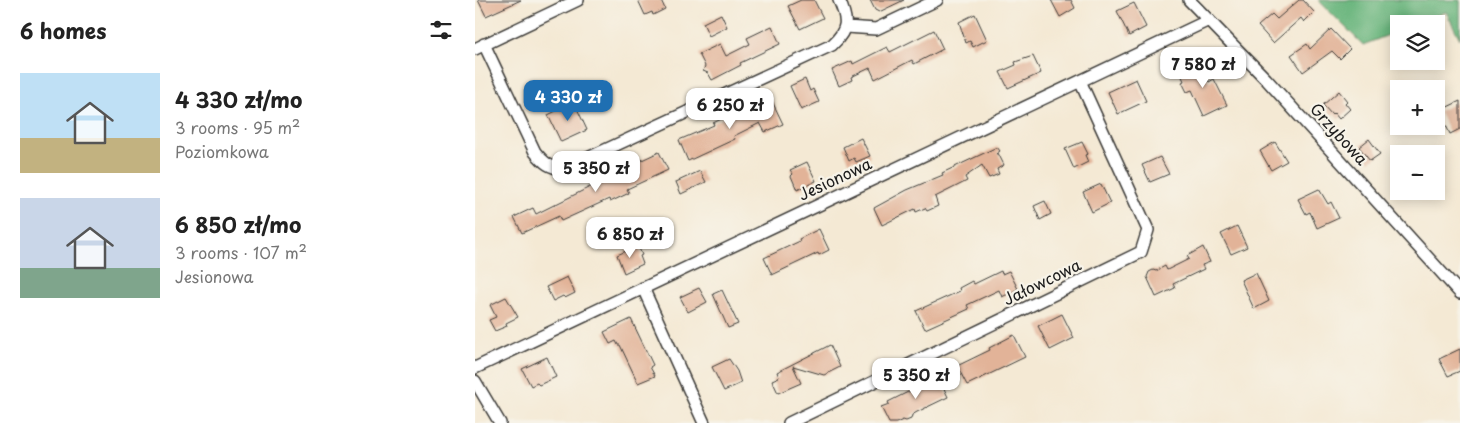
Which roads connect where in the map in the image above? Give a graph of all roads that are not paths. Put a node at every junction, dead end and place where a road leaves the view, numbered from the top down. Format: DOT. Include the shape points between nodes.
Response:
graph roads {
  1 [pos="578,0"];
  2 [pos="839,0"];
  3 [pos="937,0"];
  4 [pos="1189,0"];
  5 [pos="1209,20"];
  6 [pos="846,27"];
  7 [pos="480,47"];
  8 [pos="1079,82"];
  9 [pos="643,288"];
  10 [pos="1460,293"];
  11 [pos="475,368"];
  12 [pos="475,382"];
  13 [pos="500,423"];
  14 [pos="704,423"];
  15 [pos="789,423"];
  1 -- 7 [label="street"];
  2 -- 6 [label="street"];
  3 -- 6 [label="street" via="876,29"];
  4 -- 5 [label="street, Grzybowa"];
  5 -- 8 [label="street, Jesionowa"];
  5 -- 10 [label="street, Grzybowa"];
  6 -- 7 [label="street" via="832,45 564,169 545,164 535,152"];
  8 -- 9 [label="street, Jesionowa"];
  8 -- 15 [label="street, Jałowcowa" via="1148,230 1141,252"];
  9 -- 11 [label="street, Jesionowa"];
  9 -- 14 [label="street"];
  12 -- 13 [label="street"];
}
